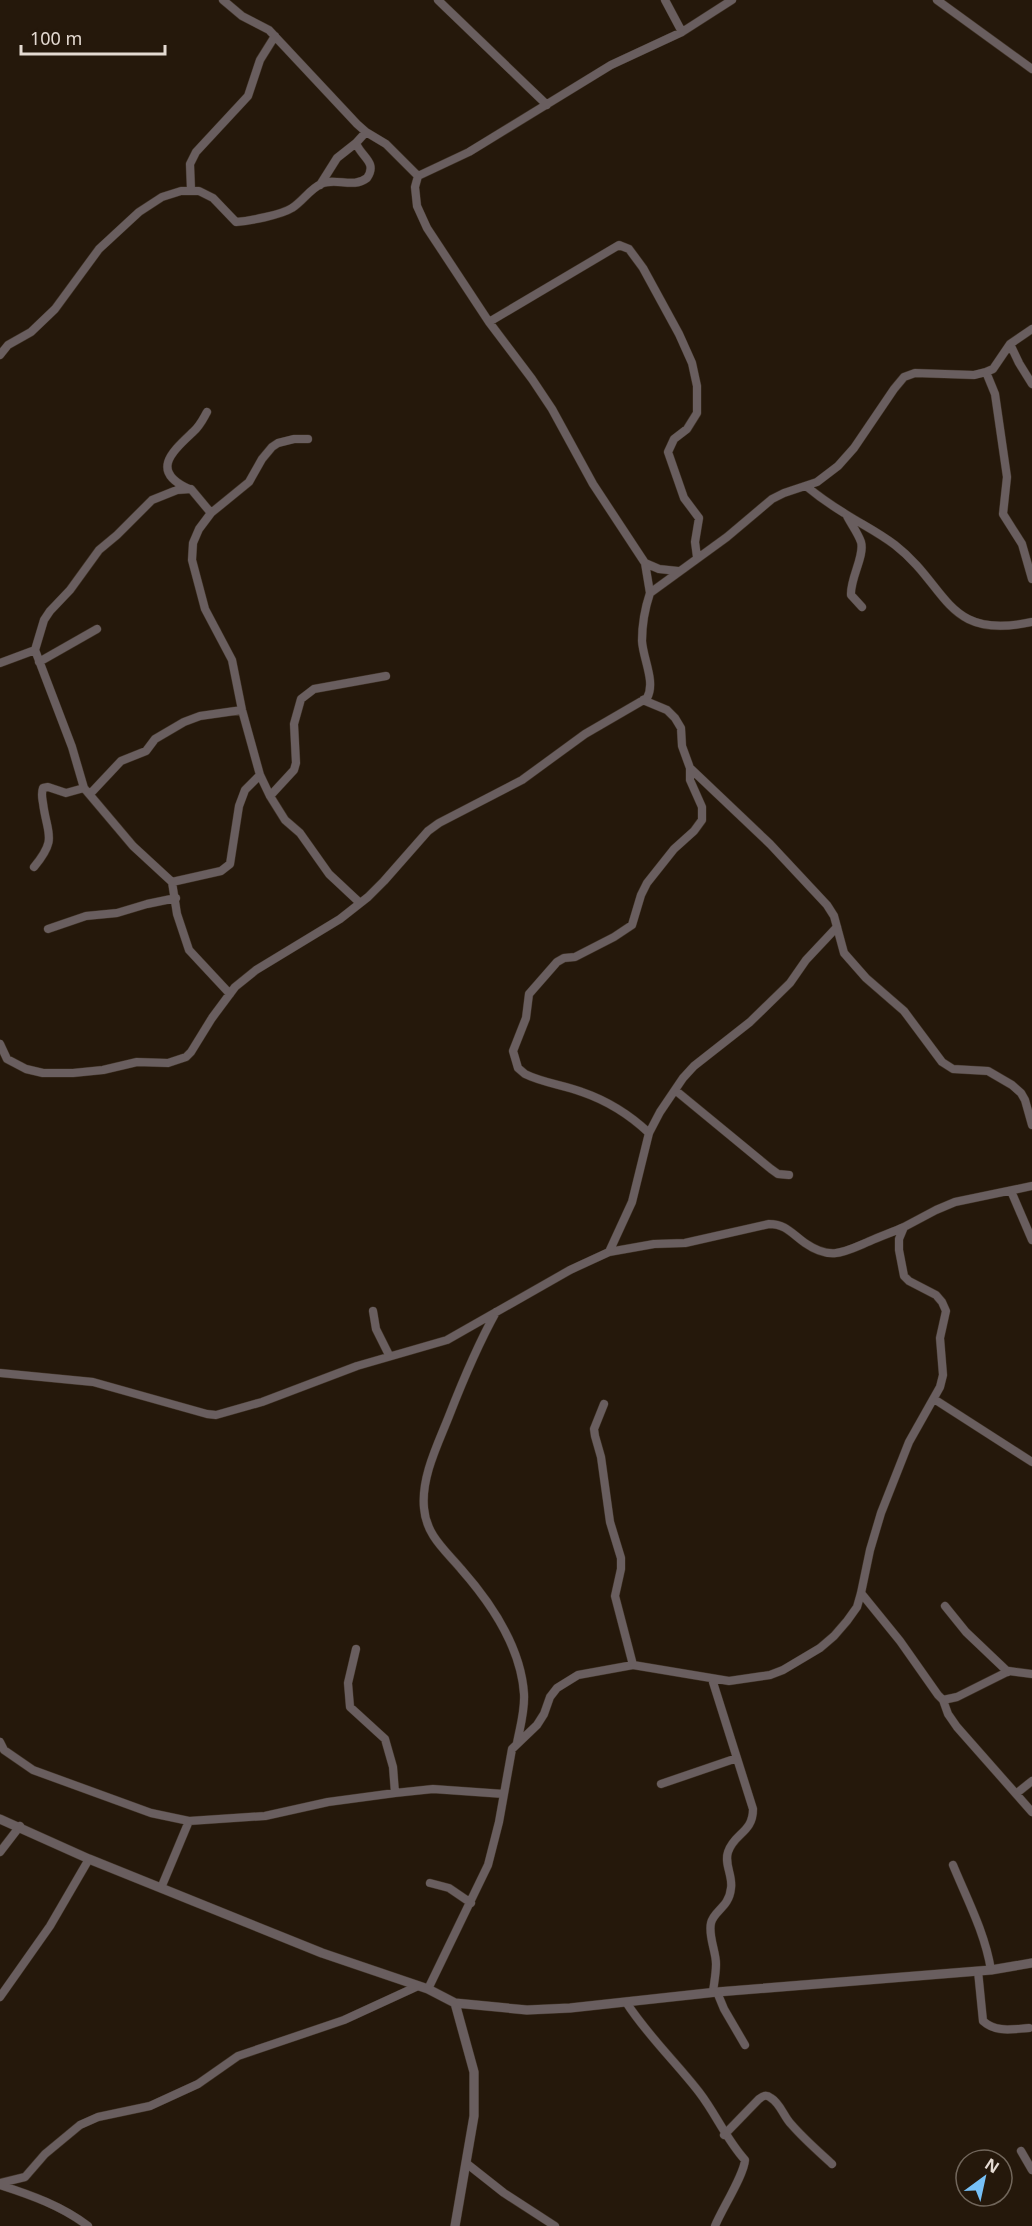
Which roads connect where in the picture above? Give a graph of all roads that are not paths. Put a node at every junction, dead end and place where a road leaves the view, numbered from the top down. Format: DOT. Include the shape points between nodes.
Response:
graph roads {
  1 [pos="223,0"];
  2 [pos="438,0"];
  3 [pos="665,0"];
  4 [pos="732,0"];
  5 [pos="937,0"];
  6 [pos="682,32"];
  7 [pos="275,36"];
  8 [pos="1032,69"];
  9 [pos="547,105"];
  10 [pos="366,132"];
  11 [pos="356,143"];
  12 [pos="418,176"];
  13 [pos="320,185"];
  14 [pos="191,189"];
  15 [pos="489,322"];
  16 [pos="1032,329"];
  17 [pos="1010,344"];
  18 [pos="0,355"];
  19 [pos="986,372"];
  20 [pos="1032,384"];
  21 [pos="207,412"];
  22 [pos="308,439"];
  23 [pos="806,486"];
  24 [pos="191,489"];
  25 [pos="211,513"];
  26 [pos="846,515"];
  27 [pos="697,557"];
  28 [pos="645,563"];
  29 [pos="679,572"];
  30 [pos="1032,579"];
  31 [pos="650,593"];
  32 [pos="862,607"];
  33 [pos="1032,622"];
  34 [pos="97,629"];
  35 [pos="34,650"];
  36 [pos="39,662"];
  37 [pos="0,663"];
  38 [pos="386,676"];
  39 [pos="643,700"];
  40 [pos="242,710"];
  41 [pos="690,768"];
  42 [pos="260,775"];
  43 [pos="87,791"];
  44 [pos="270,796"];
  45 [pos="34,867"];
  46 [pos="172,882"];
  47 [pos="176,898"];
  48 [pos="360,903"];
  49 [pos="837,927"];
  50 [pos="48,928"];
  51 [pos="230,994"];
  52 [pos="0,1044"];
  53 [pos="3,1060"];
  54 [pos="675,1090"];
  55 [pos="1032,1125"];
  56 [pos="650,1133"];
  57 [pos="789,1175"];
  58 [pos="1032,1186"];
  59 [pos="1011,1191"];
  60 [pos="904,1227"];
  61 [pos="1032,1240"];
  62 [pos="609,1252"];
  63 [pos="373,1311"];
  64 [pos="497,1311"];
  65 [pos="389,1355"];
  66 [pos="0,1373"];
  67 [pos="934,1399"];
  68 [pos="604,1404"];
  69 [pos="1032,1462"];
  70 [pos="861,1593"];
  71 [pos="945,1606"];
  72 [pos="356,1649"];
  73 [pos="633,1665"];
  74 [pos="1008,1672"];
  75 [pos="1032,1674"];
  76 [pos="712,1678"];
  77 [pos="943,1700"];
  78 [pos="0,1742"];
  79 [pos="516,1743"];
  80 [pos="737,1758"];
  81 [pos="1032,1781"];
  82 [pos="661,1784"];
  83 [pos="395,1792"];
  84 [pos="1017,1793"];
  85 [pos="504,1794"];
  86 [pos="1032,1812"];
  87 [pos="0,1819"];
  88 [pos="189,1821"];
  89 [pos="20,1826"];
  90 [pos="0,1852"];
  91 [pos="89,1859"];
  92 [pos="953,1865"];
  93 [pos="430,1883"];
  94 [pos="161,1888"];
  95 [pos="471,1903"];
  96 [pos="1032,1963"];
  97 [pos="991,1970"];
  98 [pos="978,1971"];
  99 [pos="423,1988"];
  100 [pos="715,1992"];
  101 [pos="0,1997"];
  102 [pos="626,2002"];
  103 [pos="455,2003"];
  104 [pos="1029,2028"];
  105 [pos="744,2045"];
  106 [pos="724,2135"];
  107 [pos="1021,2151"];
  108 [pos="466,2163"];
  109 [pos="832,2164"];
  110 [pos="1032,2170"];
  111 [pos="0,2184"];
  112 [pos="76,2222"];
  113 [pos="88,2226"];
  114 [pos="455,2226"];
  115 [pos="555,2226"];
  116 [pos="715,2226"];
  1 -- 7 [label="street"];
  2 -- 9 [label="street"];
  3 -- 6 [label="street"];
  4 -- 6 [label="street"];
  5 -- 8 [label="street"];
  6 -- 9 [label="street" via="611,65"];
  7 -- 10 [label="street"];
  7 -- 14 [label="street" via="260,60 248,96 196,152 190,164"];
  9 -- 12 [label="street" via="469,152"];
  10 -- 11 [label="street"];
  10 -- 12 [label="street" via="386,144"];
  11 -- 13 [label="street" via="337,158"];
  11 -- 13 [label="street" via="371,163 367,178 356,184"];
  12 -- 15 [label="street" via="417,206 427,228"];
  13 -- 14 [label="street" via="292,208 240,222 233,220 213,198"];
  14 -- 18 [label="street" via="162,196 139,212 99,249 55,309"];
  15 -- 27 [label="street" via="619,245 629,249 643,268 692,363 697,413 668,452 684,498 699,518"];
  15 -- 28 [label="street" via="547,402"];
  16 -- 17 [label="street"];
  17 -- 19 [label="street" via="993,369"];
  17 -- 20 [label="street"];
  19 -- 23 [label="street" via="915,373 904,378 838,466"];
  19 -- 30 [label="street" via="997,404 1007,477 1003,514 1022,544"];
  21 -- 24 [label="street" via="195,431 176,447 168,465 173,479"];
  22 -- 25 [label="street" via="294,439 272,447 249,482"];
  23 -- 26 [label="street"];
  23 -- 27 [label="street" via="772,499"];
  24 -- 25 [label="street"];
  24 -- 35 [label="street" via="152,500 99,550 44,620"];
  25 -- 40 [label="street" via="193,543 192,560 206,609 232,660"];
  26 -- 32 [label="street" via="862,544 850,586 850,595"];
  26 -- 33 [label="street" via="897,547 925,574 952,610 971,621 992,626"];
  27 -- 29 [label="street"];
  28 -- 29 [label="street"];
  28 -- 31 [label="street"];
  29 -- 31 [label="street"];
  31 -- 39 [label="street" via="642,642 651,691"];
  34 -- 36 [label="street"];
  35 -- 36 [label="street"];
  35 -- 37 [label="street"];
  36 -- 43 [label="street"];
  38 -- 44 [label="street" via="322,687 301,699 294,724 294,770"];
  39 -- 41 [label="street" via="667,710 675,718"];
  39 -- 48 [label="street" via="585,734 522,780 439,823"];
  40 -- 42 [label="street"];
  40 -- 43 [label="street" via="193,718 155,739 146,751 121,761"];
  41 -- 49 [label="street" via="827,905"];
  41 -- 56 [label="street" via="702,820 647,883 632,925 575,957 557,962 530,994 526,1018 513,1051 518,1068 525,1074 605,1102"];
  42 -- 44 [label="street"];
  42 -- 46 [label="street" via="245,790 226,869"];
  43 -- 45 [label="street" via="66,793 43,788 50,839"];
  43 -- 46 [label="street" via="133,846"];
  44 -- 48 [label="street" via="329,874"];
  46 -- 47 [label="street"];
  47 -- 50 [label="street" via="124,912 86,916"];
  47 -- 51 [label="street" via="180,927 189,950"];
  48 -- 51 [label="street" via="256,970"];
  49 -- 54 [label="street" via="790,983 750,1022 694,1066"];
  49 -- 55 [label="street" via="844,953 904,1011 942,1062 953,1069 988,1071 1012,1085 1025,1100"];
  51 -- 53 [label="street" via="191,1052 176,1061 137,1062 73,1073 35,1071"];
  52 -- 53 [label="street"];
  54 -- 56 [label="street"];
  54 -- 57 [label="street" via="771,1169"];
  56 -- 62 [label="street" via="632,1202"];
  58 -- 59 [label="street"];
  59 -- 60 [label="street" via="956,1202"];
  59 -- 61 [label="street"];
  60 -- 62 [label="street" via="835,1254 810,1247 780,1224 685,1243"];
  60 -- 67 [label="street" via="899,1239 904,1276 936,1295 946,1311 940,1338 943,1375"];
  62 -- 64 [label="street"];
  63 -- 65 [label="street" via="376,1329"];
  64 -- 65 [label="street" via="447,1340"];
  64 -- 79 [label="street" via="471,1359 432,1460 424,1507 433,1538 494,1611 517,1662 522,1676 524,1713"];
  65 -- 66 [label="street" via="216,1415 84,1380"];
  67 -- 69 [label="street"];
  67 -- 70 [label="street" via="909,1442 881,1513"];
  68 -- 73 [label="street" via="594,1429 610,1522 621,1558 615,1596"];
  70 -- 76 [label="street" via="857,1607 834,1636 783,1670 729,1681"];
  70 -- 77 [label="street"];
  71 -- 74 [label="street"];
  72 -- 83 [label="street" via="348,1683 350,1707 386,1739"];
  73 -- 76 [label="street"];
  73 -- 79 [label="street" via="593,1671 566,1681 550,1697 537,1725"];
  74 -- 75 [label="street"];
  74 -- 77 [label="street"];
  76 -- 80 [label="street"];
  77 -- 84 [label="street" via="957,1726"];
  78 -- 88 [label="street" via="4,1750 33,1770 151,1813"];
  79 -- 85 [label="street"];
  80 -- 82 [label="street"];
  80 -- 100 [label="street" via="753,1818 751,1826 728,1851 730,1894 711,1922"];
  81 -- 84 [label="street"];
  83 -- 85 [label="street" via="433,1789"];
  83 -- 88 [label="street" via="265,1816"];
  84 -- 86 [label="street"];
  85 -- 95 [label="street" via="488,1865"];
  87 -- 89 [label="street"];
  88 -- 94 [label="street"];
  89 -- 90 [label="street"];
  89 -- 91 [label="street"];
  91 -- 94 [label="street"];
  91 -- 101 [label="street" via="50,1926"];
  92 -- 97 [label="street" via="981,1932"];
  93 -- 95 [label="street" via="449,1888"];
  94 -- 99 [label="street" via="322,1953"];
  95 -- 99 [label="street"];
  96 -- 97 [label="street"];
  97 -- 98 [label="street"];
  98 -- 100 [label="street"];
  98 -- 104 [label="street" via="983,2021 1003,2030"];
  99 -- 103 [label="street"];
  99 -- 111 [label="street" via="238,2056 198,2084 150,2106 98,2117 80,2125 45,2154 26,2177"];
  100 -- 102 [label="street"];
  100 -- 105 [label="street"];
  102 -- 103 [label="street" via="527,2010"];
  102 -- 106 [label="street" via="638,2022 700,2094"];
  103 -- 108 [label="street" via="474,2072 474,2116"];
  106 -- 109 [label="street" via="762,2096 768,2096 805,2140"];
  106 -- 116 [label="street" via="745,2160 745,2167"];
  107 -- 110 [label="street"];
  108 -- 114 [label="street"];
  108 -- 115 [label="street"];
  111 -- 112 [label="street" via="34,2196"];
  112 -- 113 [label="street"];
}
